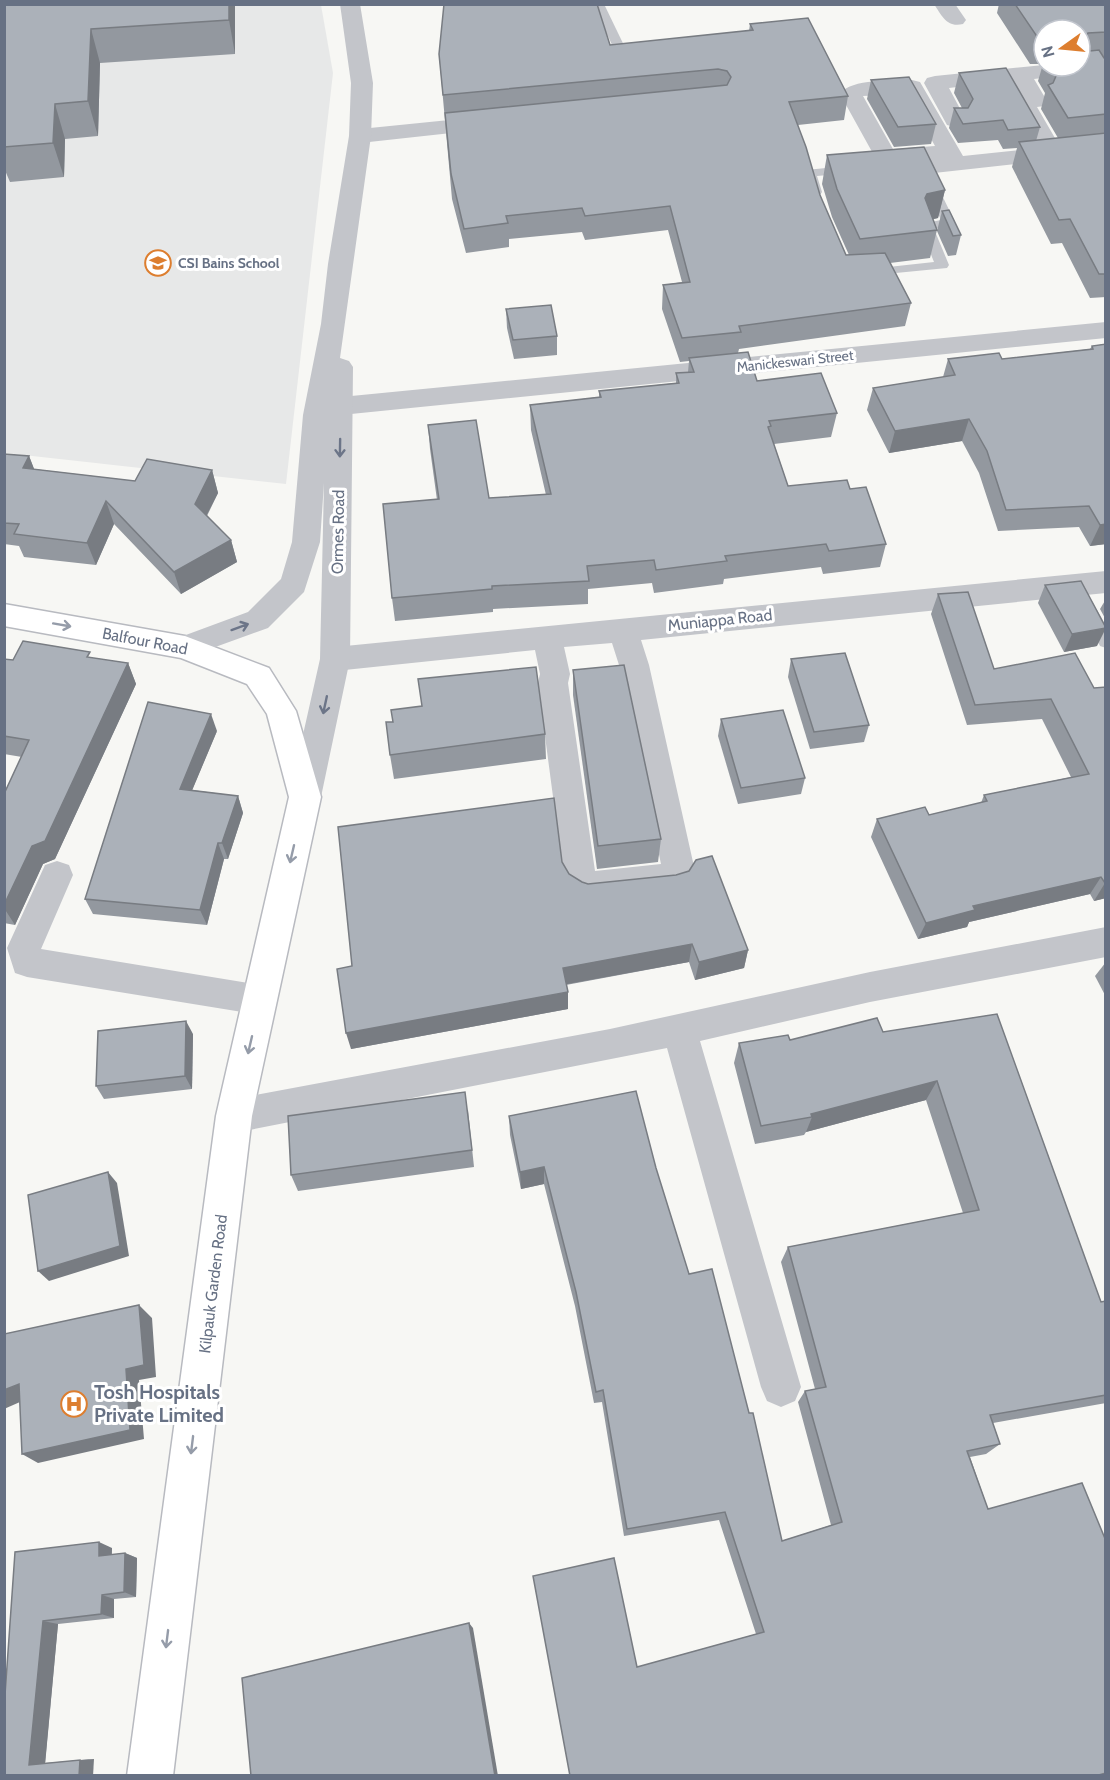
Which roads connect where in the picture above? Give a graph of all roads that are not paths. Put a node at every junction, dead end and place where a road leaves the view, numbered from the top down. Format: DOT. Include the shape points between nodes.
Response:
graph roads {
  1 [pos="350,4"];
  2 [pos="598,4"];
  3 [pos="626,62"];
  4 [pos="1106,76"];
  5 [pos="514,121"];
  6 [pos="360,136"];
  7 [pos="1106,147"];
  8 [pos="1054,148"];
  9 [pos="964,156"];
  10 [pos="922,167"];
  11 [pos="856,169"];
  12 [pos="891,170"];
  13 [pos="820,206"];
  14 [pos="340,264"];
  15 [pos="860,274"];
  16 [pos="1106,330"];
  17 [pos="340,406"];
  18 [pos="1091,584"];
  19 [pos="4,615"];
  20 [pos="623,630"];
  21 [pos="547,637"];
  22 [pos="1106,642"];
  23 [pos="185,647"];
  24 [pos="335,659"];
  25 [pos="305,797"];
  26 [pos="57,875"];
  27 [pos="1106,942"];
  28 [pos="260,1000"];
  29 [pos="679,1029"];
  30 [pos="234,1116"];
  31 [pos="781,1387"];
  32 [pos="150,1776"];
  1 -- 6 [label="street, Ormes Road" via="362,83"];
  2 -- 3 [label="lane"];
  4 -- 8 [label="street" via="1098,64 1020,74"];
  5 -- 6 [label="street"];
  6 -- 14 [label="street, Ormes Road"];
  7 -- 8 [label="street"];
  8 -- 9 [label="street"];
  8 -- 9 [label="street" via="1007,75 935,83"];
  9 -- 10 [label="street"];
  10 -- 12 [label="street"];
  10 -- 15 [label="lane" via="949,222 926,227 942,265"];
  11 -- 13 [label="lane" via="810,173"];
  14 -- 17 [label="street, Ormes Road"];
  23 -- 14 [label="street, Ormes Road, one-way" via="258,620 294,584 306,542 316,416 334,324"];
  16 -- 17 [label="street, Manickeswari Street"];
  17 -- 24 [label="street, Ormes Road, one-way"];
  18 -- 20 [label="street, Muniappa Road"];
  18 -- 22 [label="lane"];
  19 -- 23 [label="main road, Balfour Road, one-way"];
  20 -- 21 [label="street, Muniappa Road"];
  20 -- 21 [label="street" via="624,676 679,871 673,878 587,886 580,880 565,682 555,674"];
  21 -- 24 [label="street, Muniappa Road"];
  23 -- 25 [label="main road, Balfour Road" via="258,676 281,711"];
  24 -- 25 [label="street, Ormes Road, one-way"];
  25 -- 28 [label="main road, Kilpauk Garden Road, one-way"];
  26 -- 28 [label="street" via="24,948 27,962"];
  27 -- 29 [label="street" via="870,987"];
  28 -- 30 [label="main road, Kilpauk Garden Road, one-way"];
  29 -- 30 [label="street"];
  29 -- 31 [label="street"];
  30 -- 32 [label="main road, Kilpauk Garden Road, one-way"];
}
